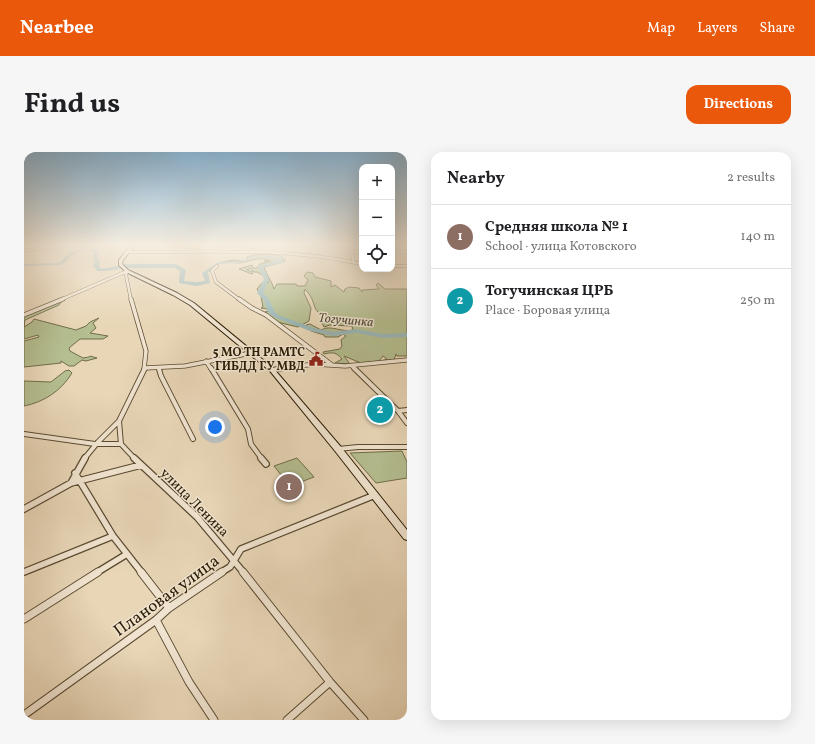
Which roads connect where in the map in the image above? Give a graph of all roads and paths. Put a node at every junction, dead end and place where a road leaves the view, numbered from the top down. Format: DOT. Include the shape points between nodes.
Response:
graph roads {
  1 [pos="114,272"];
  2 [pos="125,272"];
  3 [pos="132,272"];
  4 [pos="212,272"];
  5 [pos="24,315"];
  6 [pos="251,353"];
  7 [pos="407,360"];
  8 [pos="206,361"];
  9 [pos="332,365"];
  10 [pos="352,366"];
  11 [pos="145,368"];
  12 [pos="159,369"];
  13 [pos="272,370"];
  14 [pos="407,410"];
  15 [pos="398,411"];
  16 [pos="119,420"];
  17 [pos="407,423"];
  18 [pos="24,434"];
  19 [pos="193,439"];
  20 [pos="96,444"];
  21 [pos="121,444"];
  22 [pos="407,447"];
  23 [pos="338,449"];
  24 [pos="266,464"];
  25 [pos="140,465"];
  26 [pos="75,473"];
  27 [pos="80,480"];
  28 [pos="72,483"];
  29 [pos="375,496"];
  30 [pos="24,509"];
  31 [pos="113,536"];
  32 [pos="407,536"];
  33 [pos="127,554"];
  34 [pos="235,562"];
  35 [pos="24,572"];
  36 [pos="169,608"];
  37 [pos="24,619"];
  38 [pos="156,620"];
  39 [pos="330,682"];
  40 [pos="24,715"];
  41 [pos="214,720"];
  42 [pos="287,720"];
  43 [pos="364,720"];
  1 -- 5 [label="street"];
  2 -- 11 [label="street" via="146,351"];
  3 -- 6 [label="main road" via="192,304"];
  4 -- 9 [label="street" via="216,282 252,308 259,310"];
  6 -- 8 [label="street"];
  6 -- 13 [label="main road"];
  7 -- 10 [label="street"];
  8 -- 12 [label="street"];
  8 -- 24 [label="street" via="248,429 251,444"];
  9 -- 10 [label="street"];
  9 -- 13 [label="street" via="314,364"];
  10 -- 15 [label="street"];
  11 -- 12 [label="street"];
  11 -- 16 [label="street"];
  12 -- 19 [label="street" via="160,376"];
  13 -- 23 [label="main road"];
  14 -- 15 [label="street"];
  15 -- 17 [label="street"];
  16 -- 20 [label="street"];
  16 -- 21 [label="street"];
  18 -- 20 [label="street"];
  20 -- 21 [label="street"];
  20 -- 26 [label="street"];
  21 -- 25 [label="street, улица Ленина"];
  22 -- 23 [label="street"];
  23 -- 29 [label="main road"];
  25 -- 27 [label="street"];
  25 -- 34 [label="street, улица Ленина" via="197,517"];
  26 -- 27 [label="street"];
  26 -- 28 [label="street"];
  27 -- 28 [label="street"];
  27 -- 31 [label="street"];
  28 -- 30 [label="street"];
  29 -- 32 [label="main road"];
  29 -- 34 [label="street, Плановая улица" via="245,547 237,553"];
  31 -- 33 [label="street"];
  31 -- 35 [label="street"];
  33 -- 36 [label="street"];
  33 -- 37 [label="street"];
  34 -- 36 [label="street, Плановая улица"];
  34 -- 39 [label="street, улица Ленина"];
  36 -- 38 [label="street, Плановая улица"];
  38 -- 40 [label="street, Плановая улица"];
  38 -- 41 [label="street" via="189,682"];
  39 -- 42 [label="street"];
  39 -- 43 [label="street, улица Ленина"];
}
